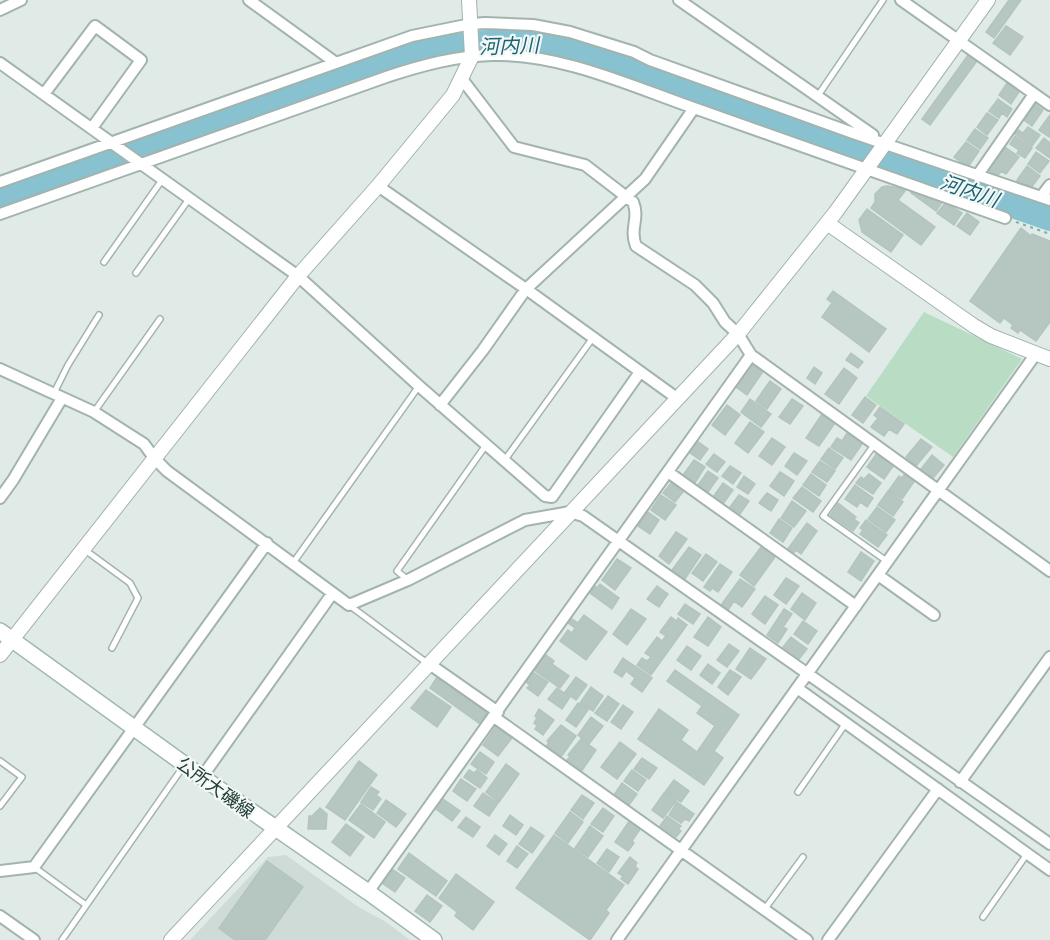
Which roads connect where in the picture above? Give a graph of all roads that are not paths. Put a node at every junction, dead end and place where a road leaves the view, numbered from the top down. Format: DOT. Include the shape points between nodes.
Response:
graph roads {
  1 [pos="21,0"];
  2 [pos="249,0"];
  3 [pos="469,0"];
  4 [pos="679,0"];
  5 [pos="884,0"];
  6 [pos="901,0"];
  7 [pos="988,0"];
  8 [pos="0,10"];
  9 [pos="471,27"];
  10 [pos="959,40"];
  11 [pos="471,54"];
  12 [pos="0,63"];
  13 [pos="336,63"];
  14 [pos="462,79"];
  15 [pos="44,94"];
  16 [pos="1034,94"];
  17 [pos="817,97"];
  18 [pos="1050,105"];
  19 [pos="694,108"];
  20 [pos="92,128"];
  21 [pos="111,142"];
  22 [pos="885,145"];
  23 [pos="141,165"];
  24 [pos="867,169"];
  25 [pos="977,176"];
  26 [pos="162,180"];
  27 [pos="0,182"];
  28 [pos="1050,185"];
  29 [pos="378,186"];
  30 [pos="627,197"];
  31 [pos="189,199"];
  32 [pos="1046,199"];
  33 [pos="0,214"];
  34 [pos="1005,218"];
  35 [pos="827,223"];
  36 [pos="104,262"];
  37 [pos="136,273"];
  38 [pos="298,276"];
  39 [pos="526,289"];
  40 [pos="99,315"];
  41 [pos="159,319"];
  42 [pos="738,334"];
  43 [pos="592,339"];
  44 [pos="751,355"];
  45 [pos="1035,355"];
  46 [pos="1050,359"];
  47 [pos="0,369"];
  48 [pos="640,372"];
  49 [pos="419,386"];
  50 [pos="58,396"];
  51 [pos="678,399"];
  52 [pos="440,405"];
  53 [pos="94,412"];
  54 [pos="875,444"];
  55 [pos="486,445"];
  56 [pos="155,459"];
  57 [pos="504,461"];
  58 [pos="668,471"];
  59 [pos="939,489"];
  60 [pos="0,498"];
  61 [pos="570,512"];
  62 [pos="618,541"];
  63 [pos="267,543"];
  64 [pos="84,549"];
  65 [pos="888,562"];
  66 [pos="292,564"];
  67 [pos="1050,572"];
  68 [pos="878,575"];
  69 [pos="408,579"];
  70 [pos="332,594"];
  71 [pos="349,605"];
  72 [pos="856,606"];
  73 [pos="934,615"];
  74 [pos="7,635"];
  75 [pos="112,648"];
  76 [pos="0,655"];
  77 [pos="1050,657"];
  78 [pos="428,663"];
  79 [pos="807,674"];
  80 [pos="797,688"];
  81 [pos="496,714"];
  82 [pos="846,723"];
  83 [pos="134,727"];
  84 [pos="0,761"];
  85 [pos="184,764"];
  86 [pos="202,777"];
  87 [pos="960,782"];
  88 [pos="938,789"];
  89 [pos="798,792"];
  90 [pos="0,806"];
  91 [pos="274,828"];
  92 [pos="1050,844"];
  93 [pos="681,850"];
  94 [pos="1028,854"];
  95 [pos="803,857"];
  96 [pos="34,867"];
  97 [pos="1050,870"];
  98 [pos="0,871"];
  99 [pos="368,892"];
  100 [pos="86,905"];
  101 [pos="764,910"];
  102 [pos="0,916"];
  103 [pos="983,917"];
  104 [pos="34,940"];
  105 [pos="62,940"];
  106 [pos="171,940"];
  107 [pos="434,940"];
  108 [pos="617,940"];
  109 [pos="807,940"];
  110 [pos="828,940"];
  1 -- 8 [label="street"];
  2 -- 13 [label="street"];
  3 -- 9 [label="street"];
  4 -- 17 [label="street"];
  5 -- 17 [label="lane"];
  6 -- 10 [label="street"];
  7 -- 10 [label="street"];
  9 -- 11 [label="street"];
  9 -- 13 [label="street" via="412,36"];
  9 -- 22 [label="street" via="533,25 588,37"];
  10 -- 16 [label="street"];
  10 -- 22 [label="street"];
  11 -- 14 [label="street"];
  11 -- 19 [label="street" via="549,60"];
  11 -- 23 [label="street" via="389,76"];
  12 -- 15 [label="street"];
  13 -- 21 [label="street"];
  14 -- 29 [label="street"];
  14 -- 30 [label="street" via="514,147 585,165"];
  15 -- 20 [label="street"];
  15 -- 20 [label="street" via="95,26 141,60"];
  16 -- 18 [label="street"];
  16 -- 25 [label="street"];
  17 -- 22 [label="street"];
  19 -- 24 [label="street"];
  19 -- 30 [label="street" via="645,179"];
  20 -- 21 [label="street"];
  21 -- 23 [label="street"];
  21 -- 27 [label="street"];
  22 -- 24 [label="street"];
  22 -- 25 [label="street"];
  23 -- 26 [label="street"];
  23 -- 33 [label="street"];
  24 -- 34 [label="street"];
  24 -- 35 [label="street"];
  25 -- 32 [label="street"];
  26 -- 31 [label="street"];
  26 -- 36 [label="lane"];
  28 -- 32 [label="street"];
  29 -- 38 [label="street"];
  29 -- 39 [label="street"];
  30 -- 39 [label="street"];
  30 -- 42 [label="street" via="637,211 632,236 636,246 694,285"];
  31 -- 37 [label="lane"];
  31 -- 38 [label="street"];
  35 -- 42 [label="street"];
  35 -- 45 [label="street" via="957,316"];
  38 -- 49 [label="street"];
  38 -- 56 [label="street"];
  39 -- 43 [label="street"];
  39 -- 52 [label="street"];
  40 -- 50 [label="lane" via="68,365"];
  41 -- 53 [label="lane"];
  42 -- 44 [label="street"];
  42 -- 51 [label="street"];
  43 -- 48 [label="street"];
  43 -- 57 [label="lane"];
  44 -- 54 [label="street"];
  44 -- 58 [label="street"];
  45 -- 46 [label="street"];
  45 -- 59 [label="street"];
  47 -- 50 [label="street"];
  48 -- 51 [label="street"];
  48 -- 57 [label="street" via="552,496 545,496"];
  49 -- 52 [label="street"];
  49 -- 66 [label="lane"];
  50 -- 53 [label="street"];
  50 -- 60 [label="street"];
  51 -- 61 [label="street"];
  52 -- 55 [label="street"];
  53 -- 56 [label="street" via="144,444"];
  54 -- 59 [label="street"];
  54 -- 65 [label="lane" via="823,516"];
  55 -- 57 [label="street"];
  55 -- 69 [label="lane" via="397,571"];
  56 -- 63 [label="street"];
  56 -- 64 [label="street"];
  58 -- 62 [label="street"];
  58 -- 72 [label="street"];
  59 -- 65 [label="street"];
  59 -- 67 [label="street"];
  61 -- 62 [label="street" via="583,516"];
  61 -- 69 [label="street" via="525,520"];
  61 -- 78 [label="street"];
  62 -- 79 [label="street"];
  62 -- 81 [label="street"];
  63 -- 66 [label="street"];
  63 -- 83 [label="street"];
  64 -- 74 [label="street"];
  64 -- 75 [label="lane" via="130,583 138,598"];
  65 -- 68 [label="street"];
  66 -- 70 [label="street"];
  68 -- 72 [label="street"];
  68 -- 73 [label="street"];
  69 -- 71 [label="street"];
  70 -- 71 [label="street"];
  70 -- 86 [label="street"];
  71 -- 78 [label="lane"];
  72 -- 79 [label="street"];
  74 -- 76 [label="street"];
  74 -- 83 [label="main road, 公所大磯線"];
  77 -- 87 [label="street"];
  78 -- 81 [label="street"];
  78 -- 91 [label="street"];
  79 -- 80 [label="street"];
  79 -- 87 [label="street"];
  80 -- 82 [label="street"];
  80 -- 93 [label="street"];
  81 -- 93 [label="street"];
  81 -- 99 [label="street"];
  82 -- 88 [label="street"];
  82 -- 89 [label="lane"];
  83 -- 85 [label="main road, 公所大磯線"];
  83 -- 96 [label="street"];
  84 -- 90 [label="lane" via="22,777"];
  85 -- 86 [label="main road, 公所大磯線"];
  85 -- 100 [label="lane"];
  86 -- 91 [label="main road, 公所大磯線"];
  87 -- 92 [label="street"];
  88 -- 94 [label="street"];
  88 -- 110 [label="street"];
  91 -- 99 [label="main road, 公所大磯線"];
  91 -- 106 [label="street"];
  93 -- 101 [label="street"];
  93 -- 108 [label="street"];
  94 -- 97 [label="street"];
  94 -- 103 [label="lane"];
  95 -- 101 [label="lane"];
  96 -- 98 [label="street"];
  96 -- 100 [label="lane"];
  99 -- 107 [label="main road, 公所大磯線"];
  100 -- 105 [label="lane"];
  101 -- 109 [label="street"];
  102 -- 104 [label="street"];
}
